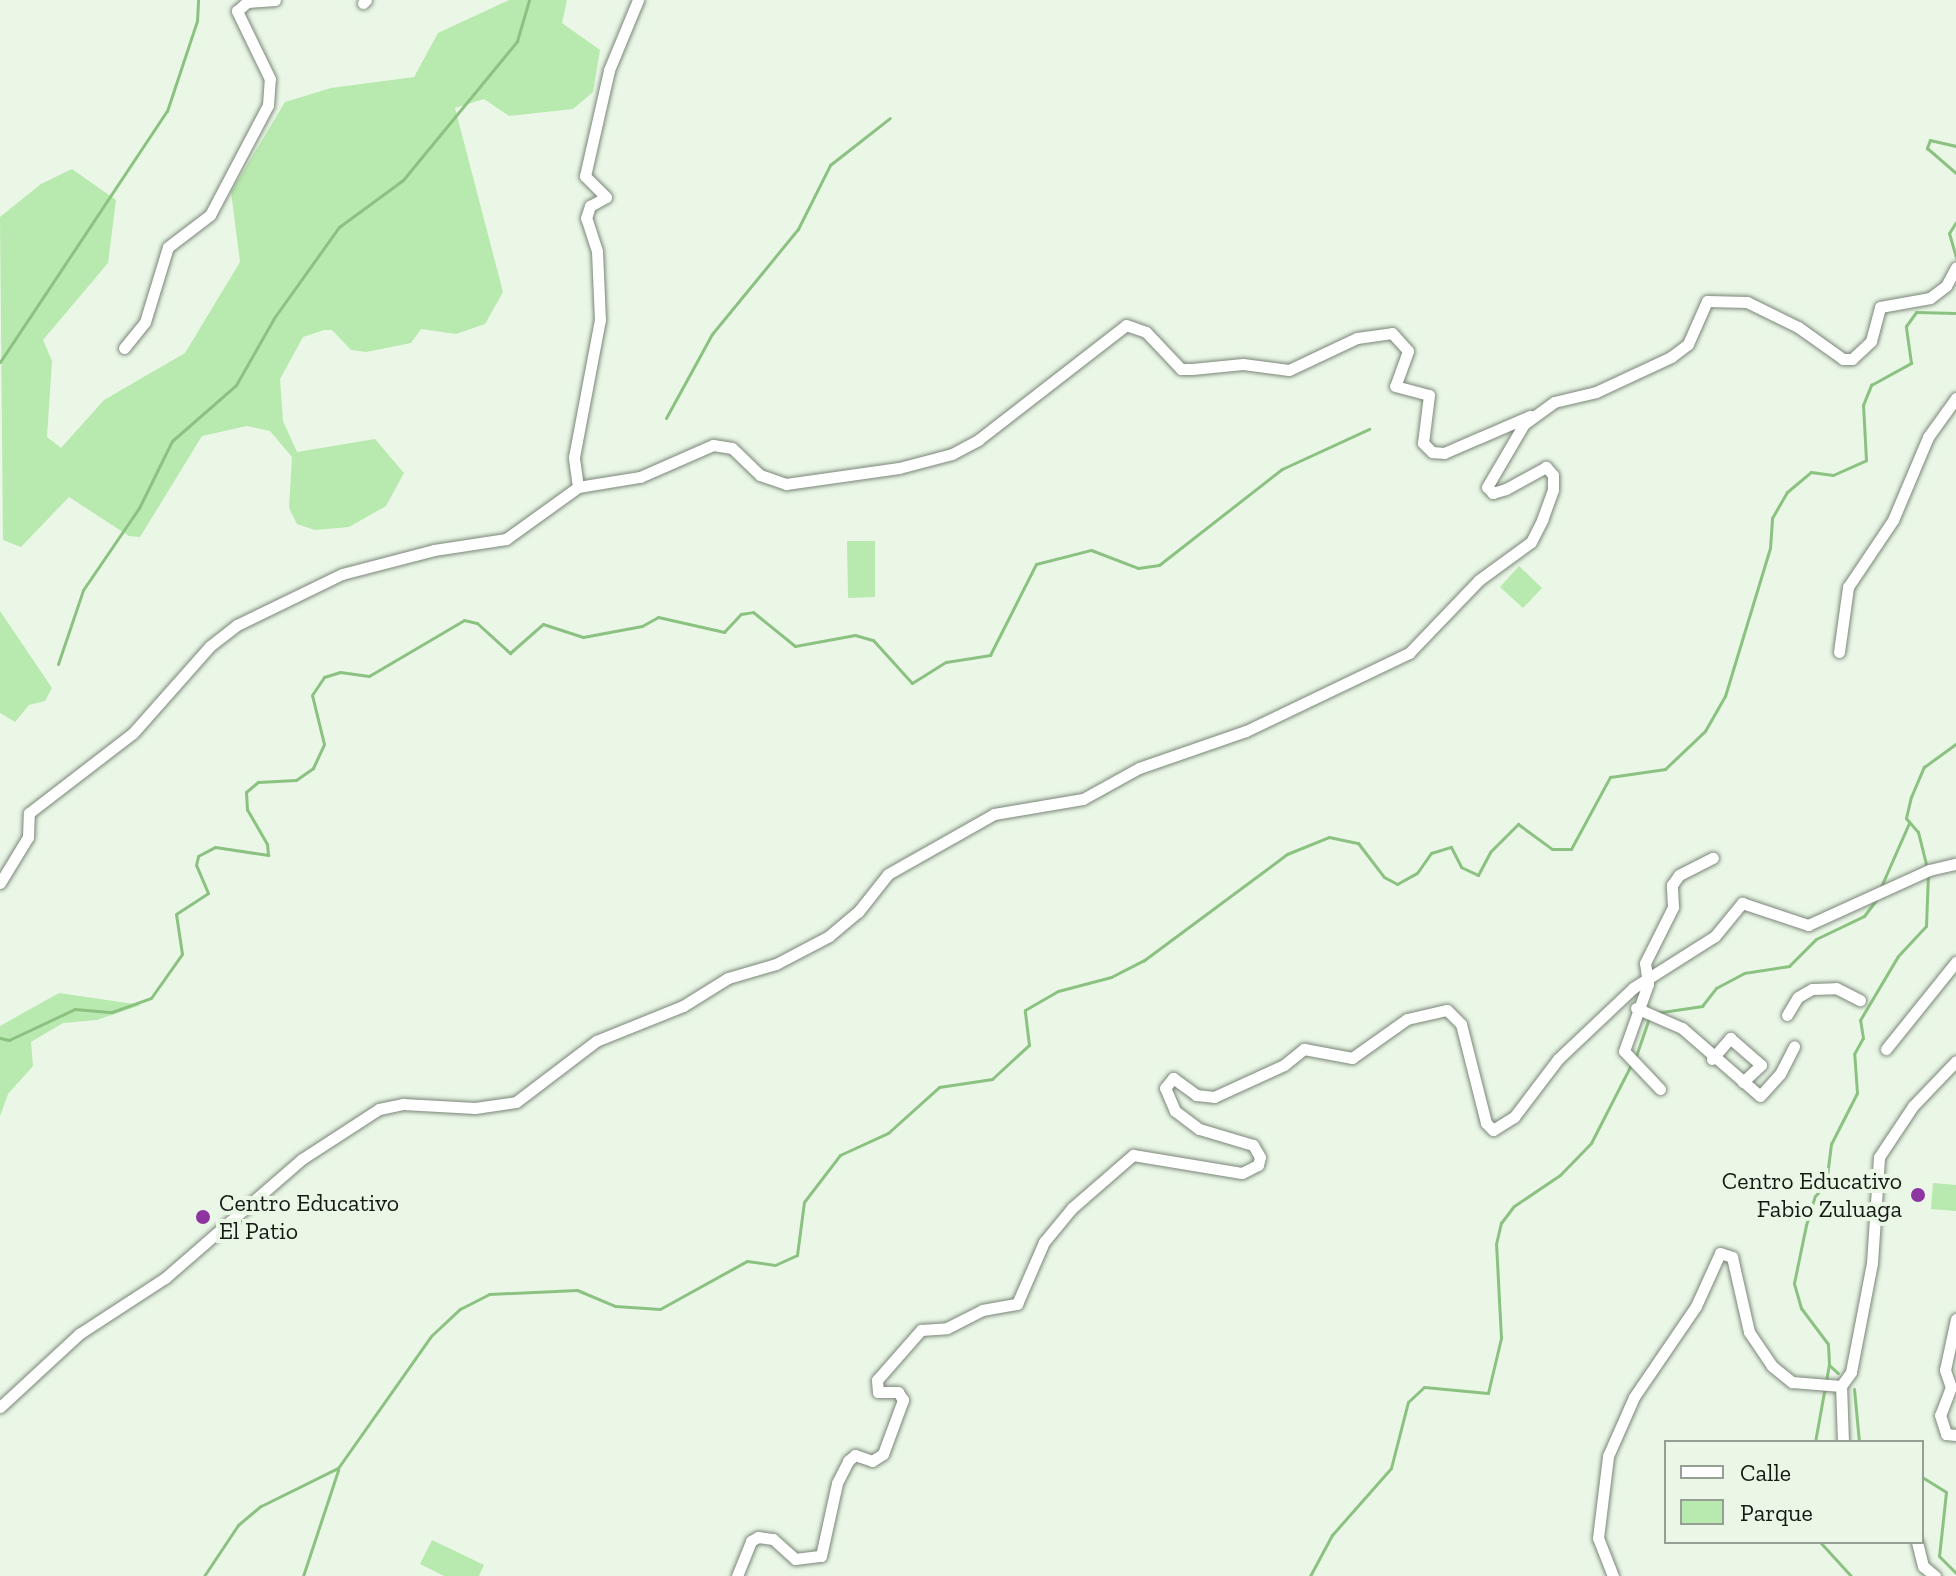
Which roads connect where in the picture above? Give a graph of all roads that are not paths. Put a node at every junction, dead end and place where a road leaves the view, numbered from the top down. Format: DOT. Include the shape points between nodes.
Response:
graph roads {
  1 [pos="275,0"];
  2 [pos="638,0"];
  3 [pos="1956,267"];
  4 [pos="124,348"];
  5 [pos="1956,398"];
  6 [pos="1534,414"];
  7 [pos="578,487"];
  8 [pos="1839,652"];
  9 [pos="1713,858"];
  10 [pos="1956,864"];
  11 [pos="0,883"];
  12 [pos="1956,962"];
  13 [pos="1645,980"];
  14 [pos="1860,1000"];
  15 [pos="1640,1009"];
  16 [pos="1787,1015"];
  17 [pos="1794,1046"];
  18 [pos="1886,1049"];
  19 [pos="1712,1059"];
  20 [pos="1956,1061"];
  21 [pos="1743,1082"];
  22 [pos="1660,1089"];
  23 [pos="1956,1319"];
  24 [pos="1841,1386"];
  25 [pos="0,1407"];
  26 [pos="1956,1435"];
  27 [pos="1843,1440"];
  28 [pos="1918,1544"];
  29 [pos="737,1576"];
  30 [pos="1613,1576"];
  31 [pos="1935,1576"];
  1 -- 4 [label="street" via="247,2 237,11 270,79 268,105 210,215 168,247 145,322"];
  2 -- 7 [label="street" via="609,70 585,176 606,197 590,206 586,218 597,251 600,320 574,457"];
  3 -- 6 [label="street" via="1946,286 1919,303 1880,307 1871,341 1852,359 1843,359 1798,327 1747,302 1707,301 1688,344 1671,357"];
  5 -- 8 [label="street" via="1928,437 1893,520 1848,587"];
  6 -- 7 [label="street" via="1444,453 1432,452 1423,443 1429,395 1395,386 1408,351 1392,333 1357,338 1289,370 1243,364 1181,369 1146,332 1126,325 978,440 952,454 899,468 786,484 760,475 732,448 713,445 640,477"];
  6 -- 25 [label="street" via="1515,435 1487,487 1493,493 1506,489 1537,468 1546,467 1553,475 1553,490 1531,542 1479,580 1409,653 1246,731 1139,768 1083,799 994,814 888,874 858,912 829,936 596,1041 516,1102 379,1109 302,1159 165,1278 79,1334"];
  7 -- 11 [label="street" via="506,539 442,548 342,574 222,635 133,733 61,783 29,813 28,837"];
  9 -- 13 [label="street" via="1679,875 1672,885 1673,907 1645,963"];
  10 -- 13 [label="street" via="1928,870 1808,925 1742,903 1715,936"];
  12 -- 18 [label="street"];
  13 -- 15 [label="street"];
  13 -- 29 [label="street" via="1558,1059 1514,1117 1493,1130 1486,1123 1461,1024 1447,1010 1407,1019 1352,1058 1304,1049 1284,1065 1214,1097 1196,1095 1180,1079 1167,1082 1166,1094 1175,1111 1199,1129 1253,1145 1258,1165 1242,1173 1133,1155 1072,1208 1044,1242 1017,1304 982,1310 947,1328 921,1330 877,1380 878,1392 898,1392 903,1400 883,1454 872,1461 855,1455 848,1461 837,1483 821,1556 795,1559 773,1539 758,1537 751,1541"];
  14 -- 16 [label="street" via="1836,988 1812,989 1798,997"];
  15 -- 19 [label="street" via="1682,1028"];
  15 -- 22 [label="street" via="1624,1051"];
  17 -- 21 [label="street" via="1762,1096"];
  19 -- 21 [label="street"];
  19 -- 21 [label="street" via="1730,1038 1761,1065"];
  20 -- 24 [label="street" via="1913,1106 1879,1157 1872,1263 1851,1372"];
  23 -- 26 [label="street" via="1945,1370 1951,1387 1940,1415 1946,1434"];
  24 -- 27 [label="street"];
  24 -- 30 [label="street" via="1785,1380 1749,1332 1736,1267 1732,1257 1720,1253 1696,1306 1634,1397 1608,1456 1598,1538"];
  28 -- 31 [label="street" via="1923,1566"];
}
